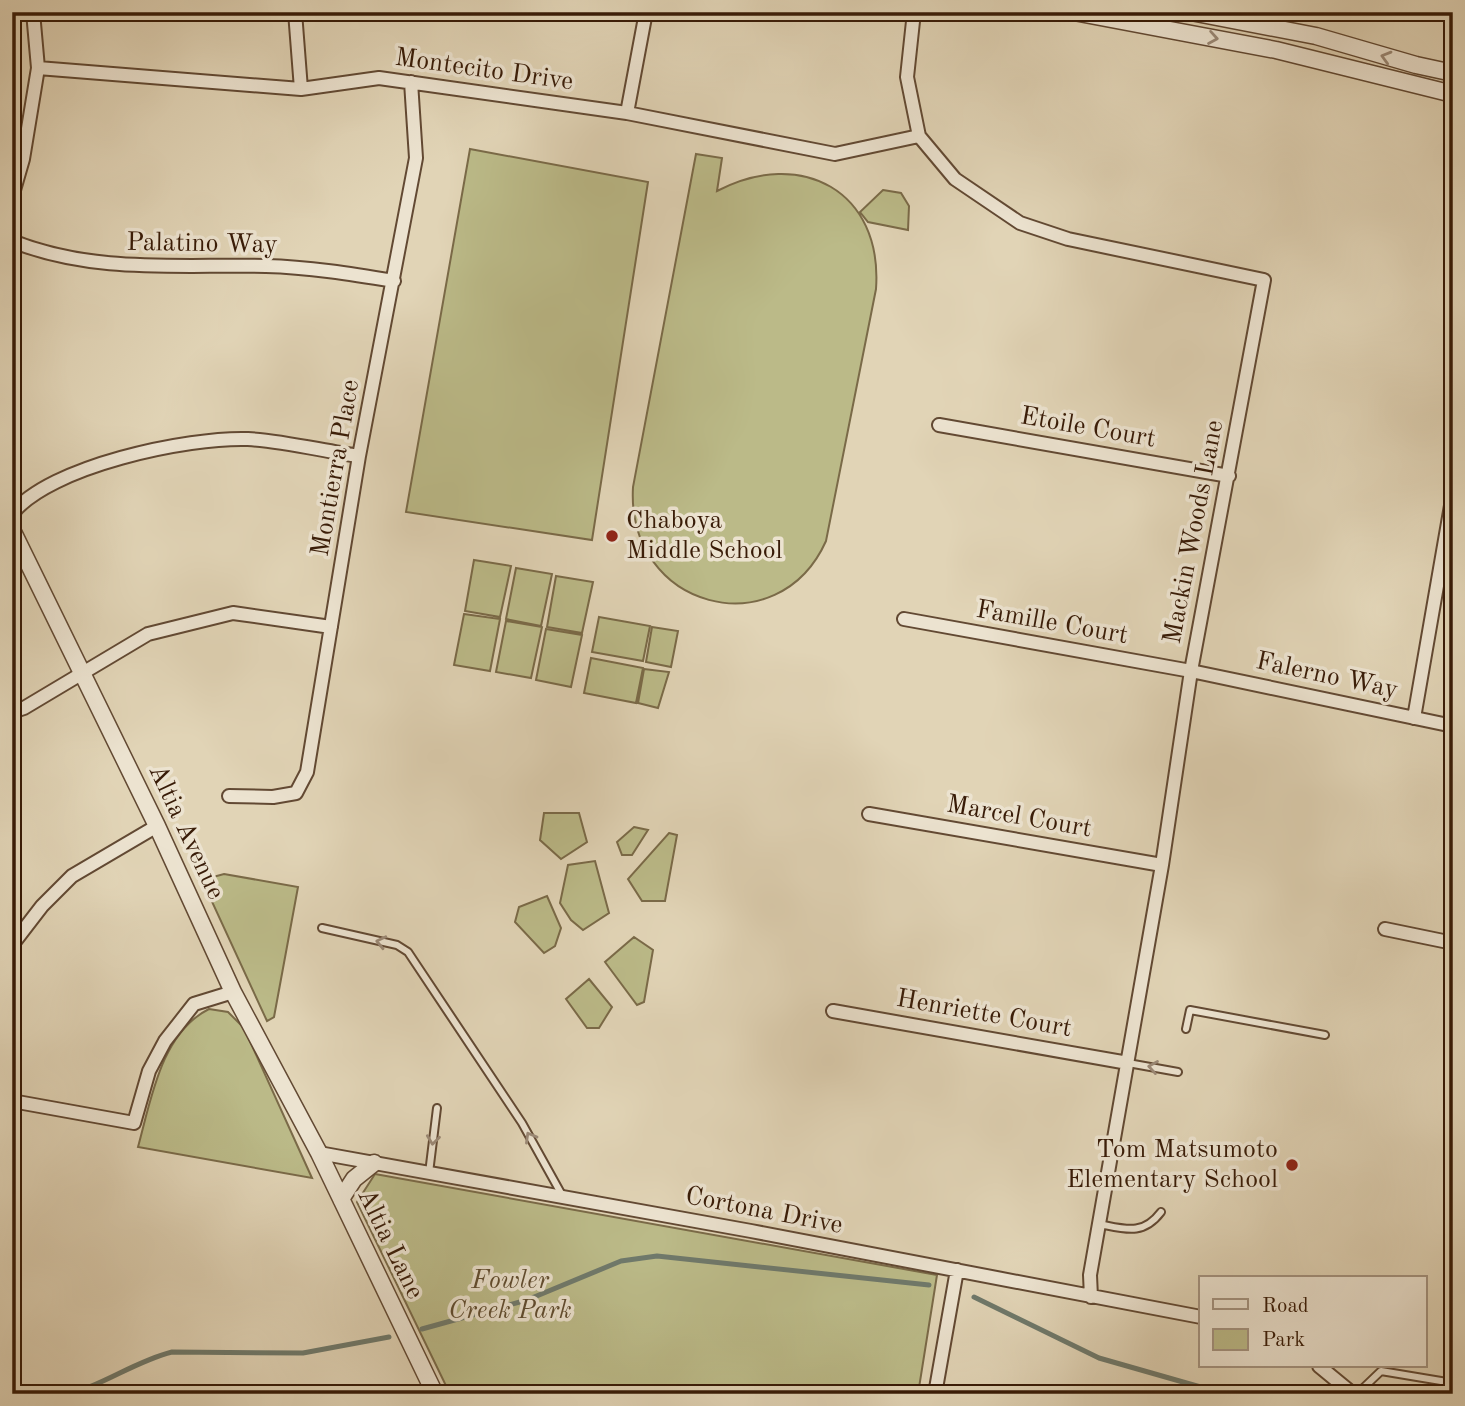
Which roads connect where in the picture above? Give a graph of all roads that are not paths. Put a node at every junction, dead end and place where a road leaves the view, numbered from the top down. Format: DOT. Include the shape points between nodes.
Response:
graph roads {
  1 [pos="33,12"];
  2 [pos="295,12"];
  3 [pos="646,12"];
  4 [pos="914,12"];
  5 [pos="1074,12"];
  6 [pos="1191,12"];
  7 [pos="38,68"];
  8 [pos="1453,73"];
  9 [pos="411,82"];
  10 [pos="301,89"];
  11 [pos="1453,94"];
  12 [pos="627,113"];
  13 [pos="919,135"];
  14 [pos="12,197"];
  15 [pos="12,241"];
  16 [pos="394,281"];
  17 [pos="939,425"];
  18 [pos="359,456"];
  19 [pos="1228,476"];
  20 [pos="1453,494"];
  21 [pos="12,514"];
  22 [pos="12,530"];
  23 [pos="904,619"];
  24 [pos="331,626"];
  25 [pos="82,671"];
  26 [pos="1191,671"];
  27 [pos="12,712"];
  28 [pos="1414,718"];
  29 [pos="1453,726"];
  30 [pos="229,796"];
  31 [pos="869,814"];
  32 [pos="157,826"];
  33 [pos="1162,865"];
  34 [pos="322,928"];
  35 [pos="1385,929"];
  36 [pos="1453,943"];
  37 [pos="12,945"];
  38 [pos="233,992"];
  39 [pos="833,1011"];
  40 [pos="1186,1029"];
  41 [pos="1325,1035"];
  42 [pos="1128,1063"];
  43 [pos="1178,1072"];
  44 [pos="12,1101"];
  45 [pos="437,1108"];
  46 [pos="319,1153"];
  47 [pos="374,1163"];
  48 [pos="429,1173"];
  49 [pos="563,1197"];
  50 [pos="341,1199"];
  51 [pos="1161,1212"];
  52 [pos="1099,1224"];
  53 [pos="957,1270"];
  54 [pos="1091,1297"];
  55 [pos="1199,1317"];
  56 [pos="1322,1368"];
  57 [pos="1453,1384"];
  58 [pos="435,1394"];
  59 [pos="934,1394"];
  60 [pos="1355,1394"];
  1 -- 7 [label="street"];
  2 -- 10 [label="street"];
  3 -- 12 [label="street"];
  4 -- 13 [label="street, Mackin Woods Lane" via="907,77"];
  5 -- 11 [label="street, one-way" via="1276,50"];
  8 -- 6 [label="street, one-way" via="1315,36"];
  7 -- 10 [label="street, Montecito Drive"];
  7 -- 14 [label="street"];
  9 -- 10 [label="street, Montecito Drive" via="379,78"];
  9 -- 12 [label="street, Montecito Drive"];
  9 -- 16 [label="street, Montierra Place" via="416,158"];
  12 -- 13 [label="street, Montecito Drive" via="835,155"];
  13 -- 19 [label="street, Mackin Woods Lane" via="956,179 1020,223 1069,239 1264,280"];
  15 -- 16 [label="street, Palatino Way" via="40,252 120,266 269,266"];
  16 -- 18 [label="street, Montierra Place"];
  17 -- 19 [label="street, Etoile Court"];
  18 -- 21 [label="street" via="247,439 151,449 79,472 26,499"];
  18 -- 24 [label="street, Montierra Place"];
  19 -- 26 [label="street, Mackin Woods Lane"];
  20 -- 28 [label="street"];
  22 -- 25 [label="street, Altia Avenue"];
  23 -- 26 [label="street, Famille Court"];
  24 -- 25 [label="street" via="233,613 148,634"];
  24 -- 30 [label="street, Montierra Place" via="307,772 296,793"];
  25 -- 27 [label="street"];
  25 -- 32 [label="street, Altia Avenue"];
  26 -- 28 [label="street, Falerno Way"];
  26 -- 33 [label="street, Mackin Woods Lane"];
  28 -- 29 [label="street, Falerno Way"];
  31 -- 33 [label="street, Marcel Court"];
  32 -- 37 [label="street" via="72,876"];
  32 -- 38 [label="street, Altia Avenue"];
  33 -- 42 [label="street, Mackin Woods Lane"];
  49 -- 34 [label="lane, one-way" via="522,1124 408,952 397,945"];
  35 -- 36 [label="street"];
  38 -- 44 [label="street" via="194,1004 164,1041 149,1071 134,1123"];
  38 -- 46 [label="street, Altia Avenue"];
  39 -- 42 [label="street, Henriette Court"];
  40 -- 41 [label="lane" via="1190,1010"];
  43 -- 42 [label="lane, one-way"];
  42 -- 52 [label="street, Mackin Woods Lane"];
  45 -- 48 [label="lane, one-way"];
  46 -- 47 [label="street, Cortona Drive"];
  46 -- 50 [label="street, Altia Lane"];
  47 -- 48 [label="street, Cortona Drive"];
  47 -- 50 [label="street" via="354,1179"];
  48 -- 49 [label="street, Cortona Drive"];
  49 -- 53 [label="street, Cortona Drive"];
  50 -- 58 [label="street, Altia Lane"];
  51 -- 52 [label="lane" via="1153,1224 1135,1231"];
  52 -- 54 [label="street, Mackin Woods Lane"];
  53 -- 54 [label="street, Cortona Drive"];
  53 -- 59 [label="street"];
  54 -- 55 [label="street, Cortona Drive"];
  56 -- 60 [label="street"];
  57 -- 60 [label="lane" via="1381,1371"];
}
